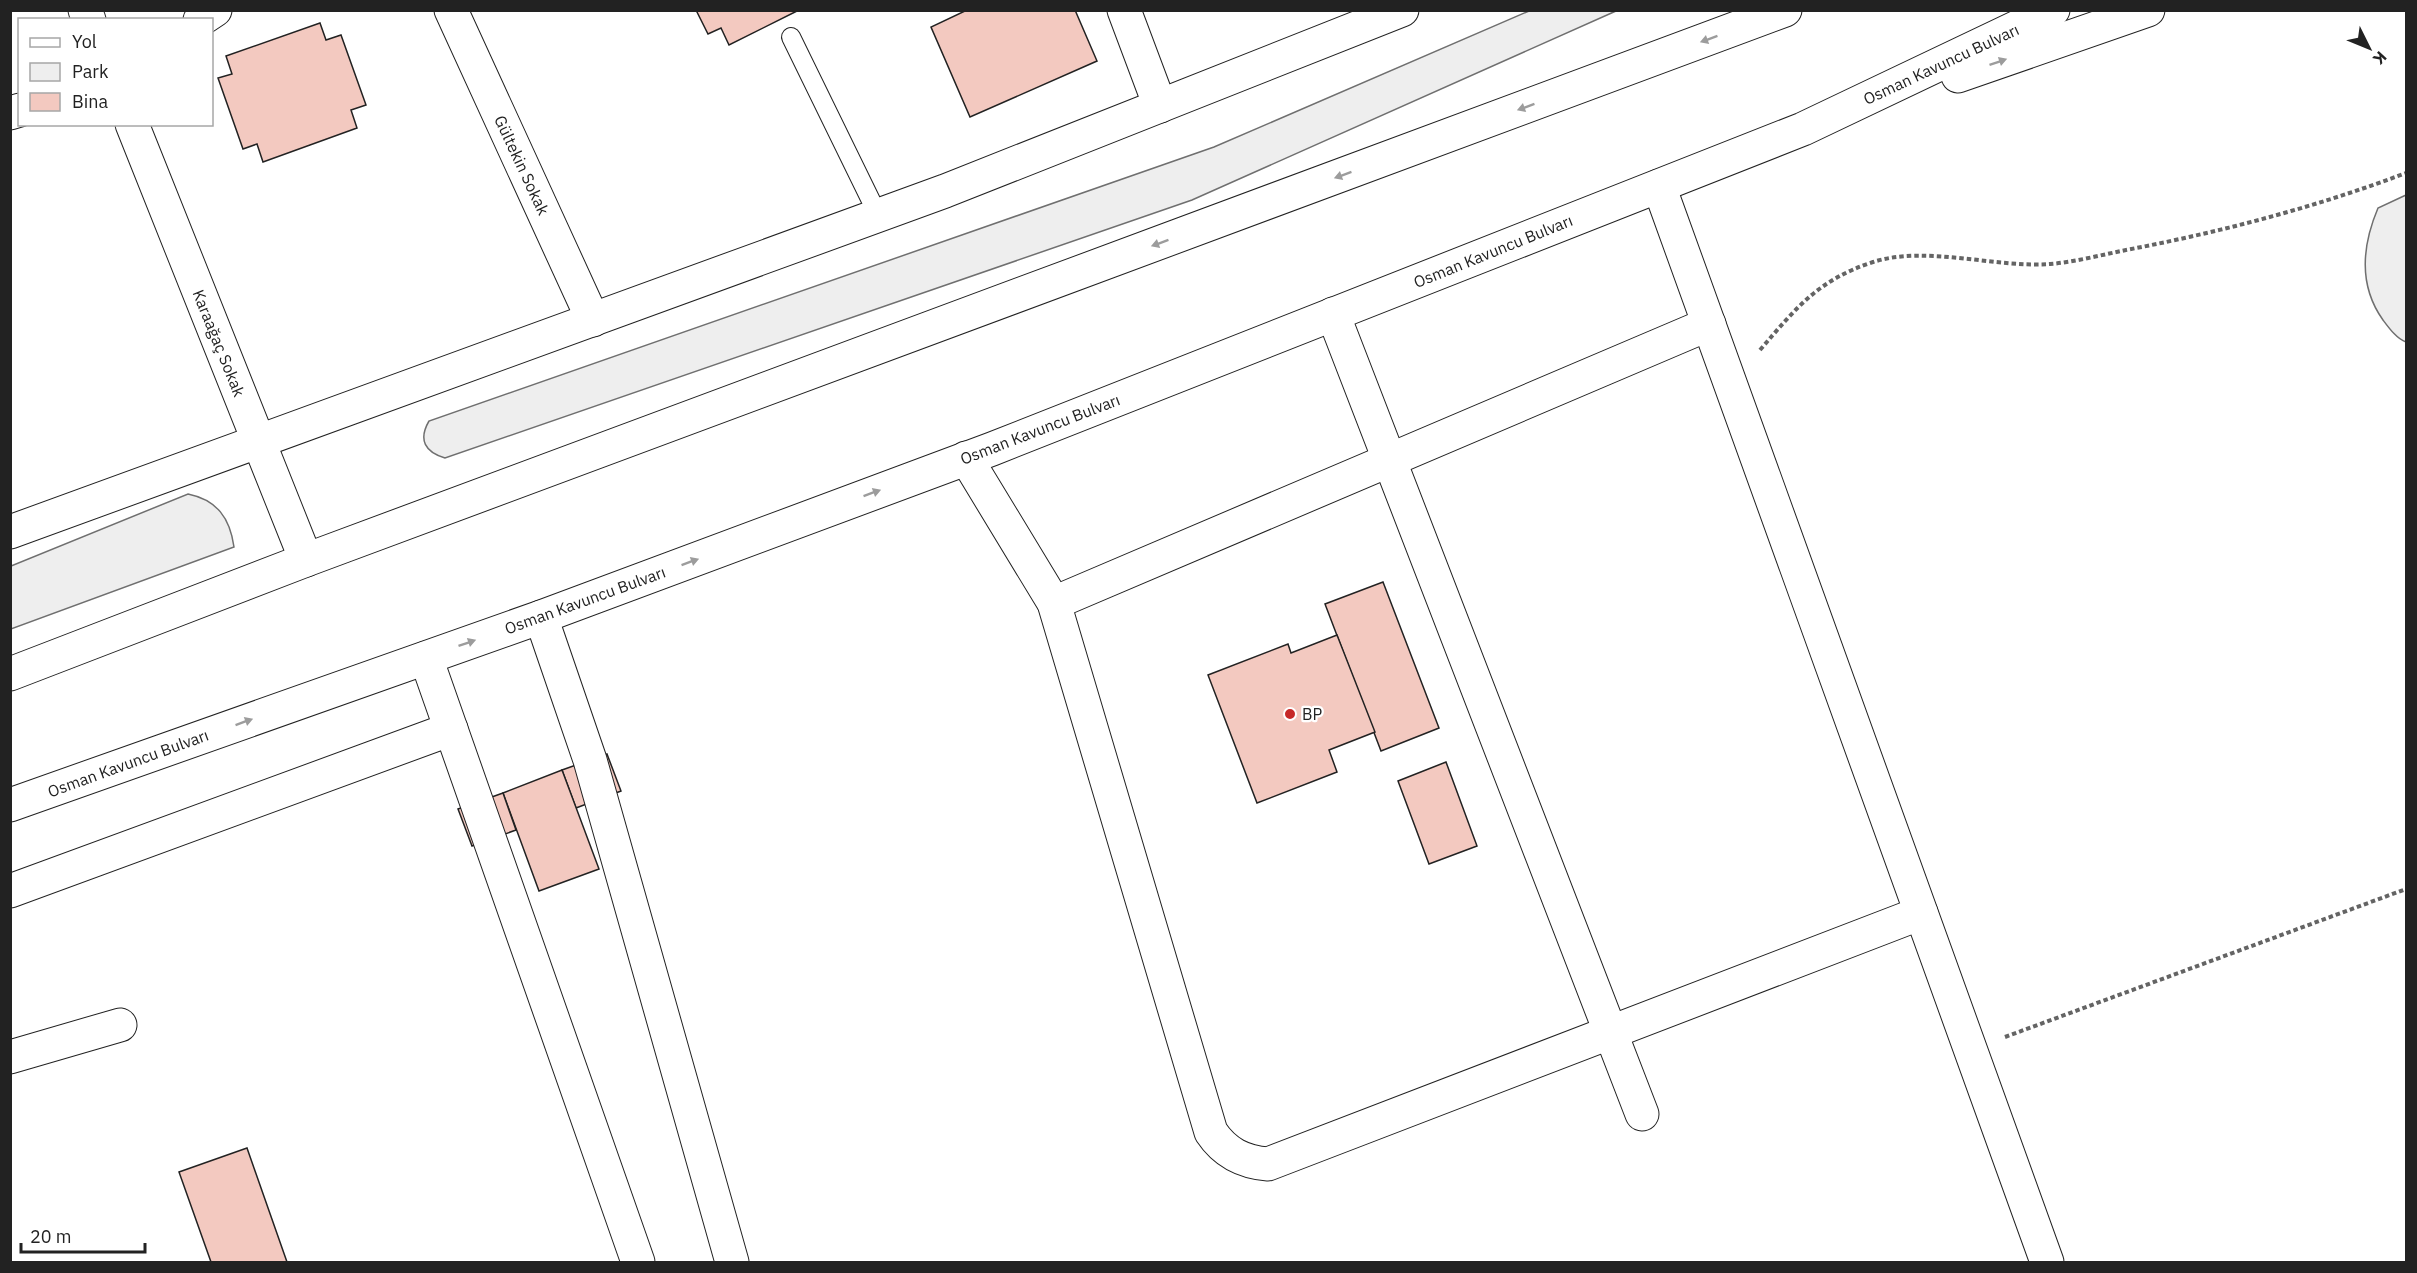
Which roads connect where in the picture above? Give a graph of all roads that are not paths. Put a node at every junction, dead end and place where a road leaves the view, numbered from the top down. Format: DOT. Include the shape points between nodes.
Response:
graph roads {
  1 [pos="451,10"];
  2 [pos="1124,10"];
  3 [pos="1402,10"];
  4 [pos="2053,10"];
  5 [pos="2148,10"];
  6 [pos="1776,13"];
  7 [pos="791,37"];
  8 [pos="1160,106"];
  9 [pos="133,126"];
  10 [pos="1803,129"];
  11 [pos="1659,186"];
  12 [pos="878,215"];
  13 [pos="1333,314"];
  14 [pos="593,320"];
  15 [pos="1709,324"];
  16 [pos="259,443"];
  17 [pos="966,459"];
  18 [pos="1390,460"];
  19 [pos="10,532"];
  20 [pos="306,560"];
  21 [pos="1054,603"];
  22 [pos="540,617"];
  23 [pos="426,658"];
  24 [pos="10,674"];
  25 [pos="452,729"];
  26 [pos="10,805"];
  27 [pos="10,891"];
  28 [pos="1921,913"];
  29 [pos="120,1025"];
  30 [pos="1610,1032"];
  31 [pos="10,1057"];
  32 [pos="1642,1114"];
  33 [pos="638,1263"];
  34 [pos="732,1263"];
  35 [pos="2047,1263"];
  1 -- 14 [label="main road, Gültekin Sokak"];
  2 -- 8 [label="main road"];
  3 -- 8 [label="main road"];
  4 -- 10 [label="main road, Osman Kavuncu Bulvarı"];
  10 -- 5 [label="main road, one-way"];
  6 -- 20 [label="main road, one-way"];
  7 -- 12 [label="lane"];
  8 -- 12 [label="main road"];
  9 -- 16 [label="main road, Karaağaç Sokak"];
  10 -- 11 [label="main road, Osman Kavuncu Bulvarı"];
  11 -- 13 [label="main road, Osman Kavuncu Bulvarı"];
  11 -- 15 [label="main road"];
  12 -- 14 [label="main road"];
  13 -- 17 [label="main road, Osman Kavuncu Bulvarı"];
  13 -- 18 [label="main road"];
  14 -- 16 [label="main road"];
  15 -- 18 [label="main road"];
  15 -- 28 [label="main road"];
  16 -- 19 [label="main road"];
  16 -- 20 [label="main road, Karaağaç Sokak"];
  17 -- 21 [label="main road"];
  22 -- 17 [label="main road, Osman Kavuncu Bulvarı, one-way"];
  18 -- 21 [label="main road"];
  18 -- 30 [label="main road"];
  20 -- 24 [label="main road"];
  21 -- 30 [label="main road" via="1211,1132 1230,1153 1243,1160 1268,1164"];
  23 -- 22 [label="main road, Osman Kavuncu Bulvarı, one-way"];
  22 -- 34 [label="main road" via="593,769"];
  23 -- 25 [label="main road"];
  26 -- 23 [label="main road, Osman Kavuncu Bulvarı, one-way"];
  25 -- 27 [label="main road"];
  25 -- 33 [label="main road"];
  28 -- 30 [label="main road"];
  28 -- 35 [label="main road"];
  29 -- 31 [label="main road"];
  30 -- 32 [label="main road"];
}
